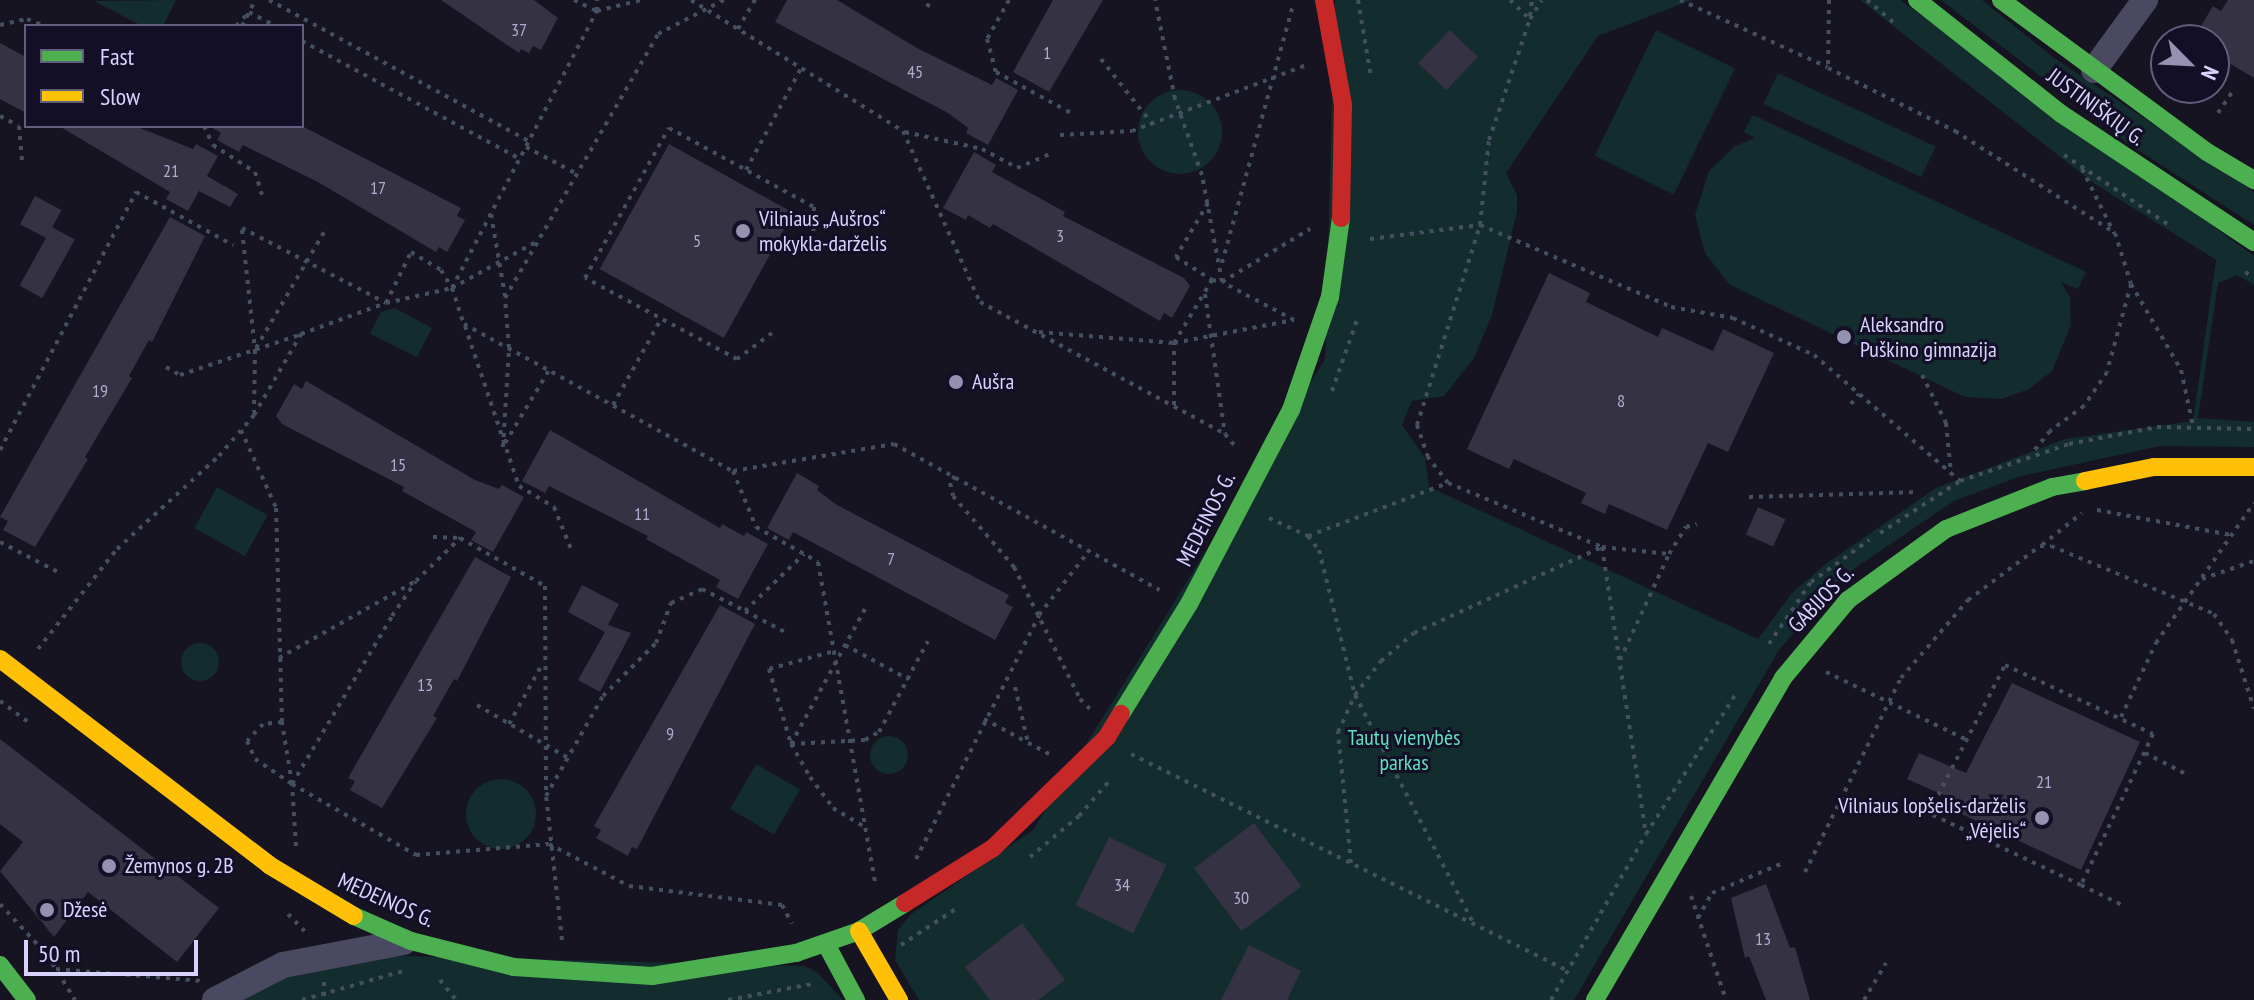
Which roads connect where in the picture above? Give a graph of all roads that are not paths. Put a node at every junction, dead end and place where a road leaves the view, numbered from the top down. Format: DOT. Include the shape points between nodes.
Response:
graph roads {
  1 [pos="1324,0"];
  2 [pos="1917,0"];
  3 [pos="2001,0"];
  4 [pos="2145,0"];
  5 [pos="2094,70"];
  6 [pos="2254,180"];
  7 [pos="2254,242"];
  8 [pos="2254,467"];
  9 [pos="0,659"];
  10 [pos="859,931"];
  11 [pos="411,941"];
  12 [pos="826,944"];
  13 [pos="0,965"];
  14 [pos="208,991"];
  15 [pos="27,1000"];
  16 [pos="856,1000"];
  17 [pos="899,1000"];
  18 [pos="1595,1000"];
  1 -- 10 [label="street, MEDEINOS G." via="1343,105 1343,203 1330,297 1291,410 1189,604 1107,737 993,848"];
  2 -- 7 [label="street, JUSTINIŠKIŲ G." via="2060,113"];
  3 -- 5 [label="street, JUSTINIŠKIŲ G."];
  4 -- 5 [label="street"];
  5 -- 6 [label="street, JUSTINIŠKIŲ G."];
  8 -- 18 [label="street, GABIJOS G." via="2154,467 2052,487 1946,529 1892,564 1848,600 1783,678"];
  9 -- 11 [label="street, MEDEINOS G." via="269,865 357,918"];
  10 -- 12 [label="street, MEDEINOS G."];
  10 -- 17 [label="street"];
  11 -- 12 [label="street, MEDEINOS G." via="529,969 652,976"];
  11 -- 14 [label="street" via="283,965"];
  12 -- 16 [label="street"];
  13 -- 15 [label="street"];
}
